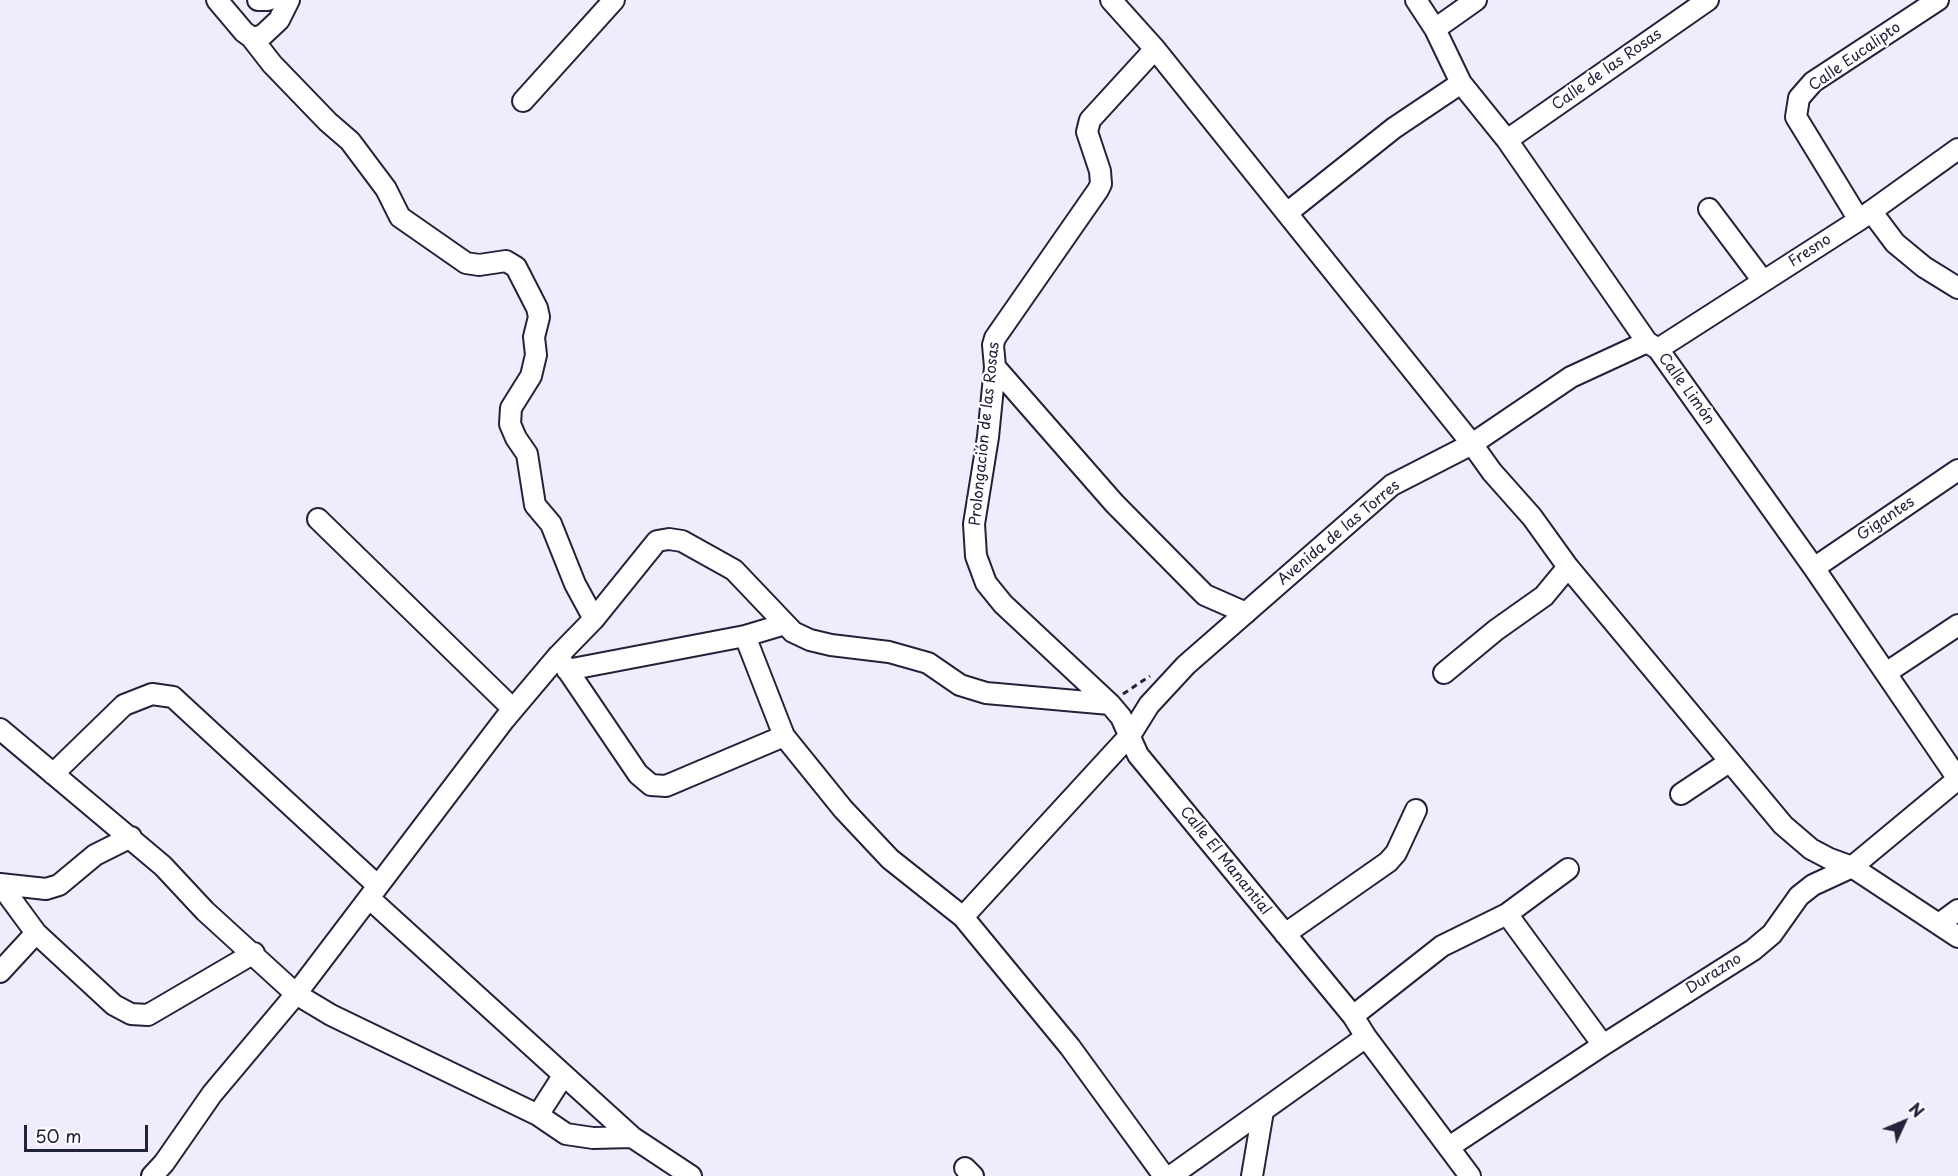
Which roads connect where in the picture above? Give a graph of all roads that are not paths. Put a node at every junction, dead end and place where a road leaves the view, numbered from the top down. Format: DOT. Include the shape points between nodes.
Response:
graph roads {
  1 [pos="217,0"];
  2 [pos="258,0"];
  3 [pos="268,0"];
  4 [pos="289,0"];
  5 [pos="614,0"];
  6 [pos="1111,0"];
  7 [pos="1416,0"];
  8 [pos="1476,0"];
  9 [pos="1708,0"];
  10 [pos="1938,0"];
  11 [pos="1435,29"];
  12 [pos="251,37"];
  13 [pos="1155,49"];
  14 [pos="1461,83"];
  15 [pos="523,101"];
  16 [pos="1507,140"];
  17 [pos="1958,149"];
  18 [pos="1709,209"];
  19 [pos="1287,213"];
  20 [pos="1865,215"];
  21 [pos="1763,281"];
  22 [pos="1958,288"];
  23 [pos="1652,346"];
  24 [pos="995,367"];
  25 [pos="1472,444"];
  26 [pos="1958,470"];
  27 [pos="318,519"];
  28 [pos="976,556"];
  29 [pos="1568,567"];
  30 [pos="1814,568"];
  31 [pos="1246,613"];
  32 [pos="594,619"];
  33 [pos="785,624"];
  34 [pos="1958,625"];
  35 [pos="746,636"];
  36 [pos="562,663"];
  37 [pos="1444,672"];
  38 [pos="1886,673"];
  39 [pos="1110,704"];
  40 [pos="513,709"];
  41 [pos="0,729"];
  42 [pos="1131,734"];
  43 [pos="784,736"];
  44 [pos="9,748"];
  45 [pos="1729,762"];
  46 [pos="53,774"];
  47 [pos="1958,779"];
  48 [pos="1681,794"];
  49 [pos="1416,810"];
  50 [pos="131,837"];
  51 [pos="1852,867"];
  52 [pos="1568,869"];
  53 [pos="0,884"];
  54 [pos="373,892"];
  55 [pos="1958,910"];
  56 [pos="1507,914"];
  57 [pos="963,917"];
  58 [pos="1939,924"];
  59 [pos="36,933"];
  60 [pos="1285,934"];
  61 [pos="1958,937"];
  62 [pos="254,953"];
  63 [pos="0,972"];
  64 [pos="296,994"];
  65 [pos="1353,1016"];
  66 [pos="1366,1038"];
  67 [pos="1603,1045"];
  68 [pos="563,1076"];
  69 [pos="1263,1111"];
  70 [pos="537,1115"];
  71 [pos="632,1137"];
  72 [pos="1449,1147"];
  73 [pos="152,1176"];
  74 [pos="691,1176"];
  75 [pos="1164,1176"];
  76 [pos="1171,1176"];
  77 [pos="1252,1176"];
  78 [pos="1470,1176"];
  1 -- 12 [label="street"];
  2 -- 3 [label="street"];
  4 -- 12 [label="street" via="279,20 263,35"];
  5 -- 15 [label="street"];
  6 -- 13 [label="street"];
  7 -- 11 [label="street, Calle Limón"];
  8 -- 11 [label="street"];
  9 -- 16 [label="street, Calle de las Rosas"];
  10 -- 20 [label="street, Calle Eucalipto" via="1813,82 1799,98 1796,117"];
  11 -- 14 [label="street, Calle Limón"];
  12 -- 32 [label="street" via="350,141 386,189 400,217 465,263 506,261 516,267 539,317 531,376 511,408 510,424 527,454 536,506 551,524"];
  13 -- 19 [label="street"];
  13 -- 24 [label="street, Prolongación de las Rosas" via="1087,125 1101,184 998,332 993,345"];
  14 -- 16 [label="street, Calle Limón"];
  14 -- 19 [label="street" via="1394,128"];
  16 -- 23 [label="street, Calle Limón"];
  17 -- 20 [label="street, Fresno"];
  18 -- 21 [label="street"];
  19 -- 25 [label="street"];
  20 -- 21 [label="street, Fresno"];
  20 -- 22 [label="street, Calle Eucalipto" via="1924,267"];
  21 -- 23 [label="street, Fresno"];
  23 -- 25 [label="street, Avenida de las Torres" via="1571,377"];
  23 -- 30 [label="street, Calle Limón"];
  24 -- 28 [label="street, Prolongación de las Rosas" via="974,524"];
  24 -- 31 [label="street" via="1114,503 1205,595"];
  25 -- 29 [label="street"];
  25 -- 31 [label="street, Avenida de las Torres" via="1392,485"];
  26 -- 30 [label="street, Gigantes"];
  27 -- 40 [label="street"];
  28 -- 39 [label="street, Calle El Manantial" via="986,583 1003,604"];
  29 -- 37 [label="street" via="1544,596"];
  29 -- 45 [label="street"];
  30 -- 38 [label="street, Calle Limón"];
  31 -- 42 [label="street, Avenida de las Torres" via="1186,665 1149,705"];
  32 -- 33 [label="street" via="657,541 669,538 682,541 734,570"];
  32 -- 36 [label="street"];
  33 -- 35 [label="street"];
  33 -- 39 [label="street" via="810,640 889,652 928,663 960,685 986,693"];
  34 -- 38 [label="street"];
  35 -- 36 [label="street"];
  35 -- 43 [label="street"];
  36 -- 40 [label="street"];
  36 -- 43 [label="street" via="638,774 651,785 666,786"];
  38 -- 47 [label="street, Calle Limón"];
  39 -- 42 [label="street, Calle El Manantial"];
  40 -- 54 [label="street"];
  41 -- 44 [label="street"];
  42 -- 57 [label="street, Avenida de las Torres"];
  42 -- 60 [label="street, Calle El Manantial" via="1138,754"];
  43 -- 57 [label="street" via="890,859"];
  44 -- 46 [label="street"];
  45 -- 48 [label="street"];
  45 -- 51 [label="street" via="1783,825 1811,849"];
  46 -- 50 [label="street"];
  46 -- 54 [label="street" via="124,705 152,694 173,697"];
  47 -- 51 [label="street, Durazno"];
  49 -- 60 [label="street" via="1388,862"];
  50 -- 53 [label="street" via="95,855 59,885 46,889"];
  50 -- 62 [label="street" via="205,911"];
  51 -- 58 [label="street"];
  51 -- 67 [label="street, Durazno" via="1799,896 1772,934 1754,950"];
  52 -- 56 [label="street"];
  53 -- 59 [label="street"];
  54 -- 64 [label="street"];
  54 -- 68 [label="street"];
  55 -- 58 [label="street"];
  56 -- 65 [label="street" via="1442,946"];
  56 -- 67 [label="street"];
  57 -- 75 [label="street" via="1070,1047"];
  58 -- 61 [label="street"];
  59 -- 62 [label="street" via="114,1005 131,1014 148,1015"];
  59 -- 63 [label="street"];
  60 -- 65 [label="street, Calle El Manantial"];
  62 -- 64 [label="street"];
  64 -- 70 [label="street" via="331,1015"];
  64 -- 73 [label="street" via="212,1094"];
  65 -- 66 [label="street, Calle El Manantial"];
  66 -- 69 [label="street"];
  66 -- 72 [label="street, Calle El Manantial"];
  67 -- 72 [label="street, Durazno"];
  68 -- 70 [label="street"];
  68 -- 71 [label="street"];
  69 -- 76 [label="street"];
  69 -- 77 [label="street"];
  70 -- 71 [label="street" via="567,1134"];
  71 -- 74 [label="street"];
  72 -- 78 [label="street, Calle El Manantial"];
}
